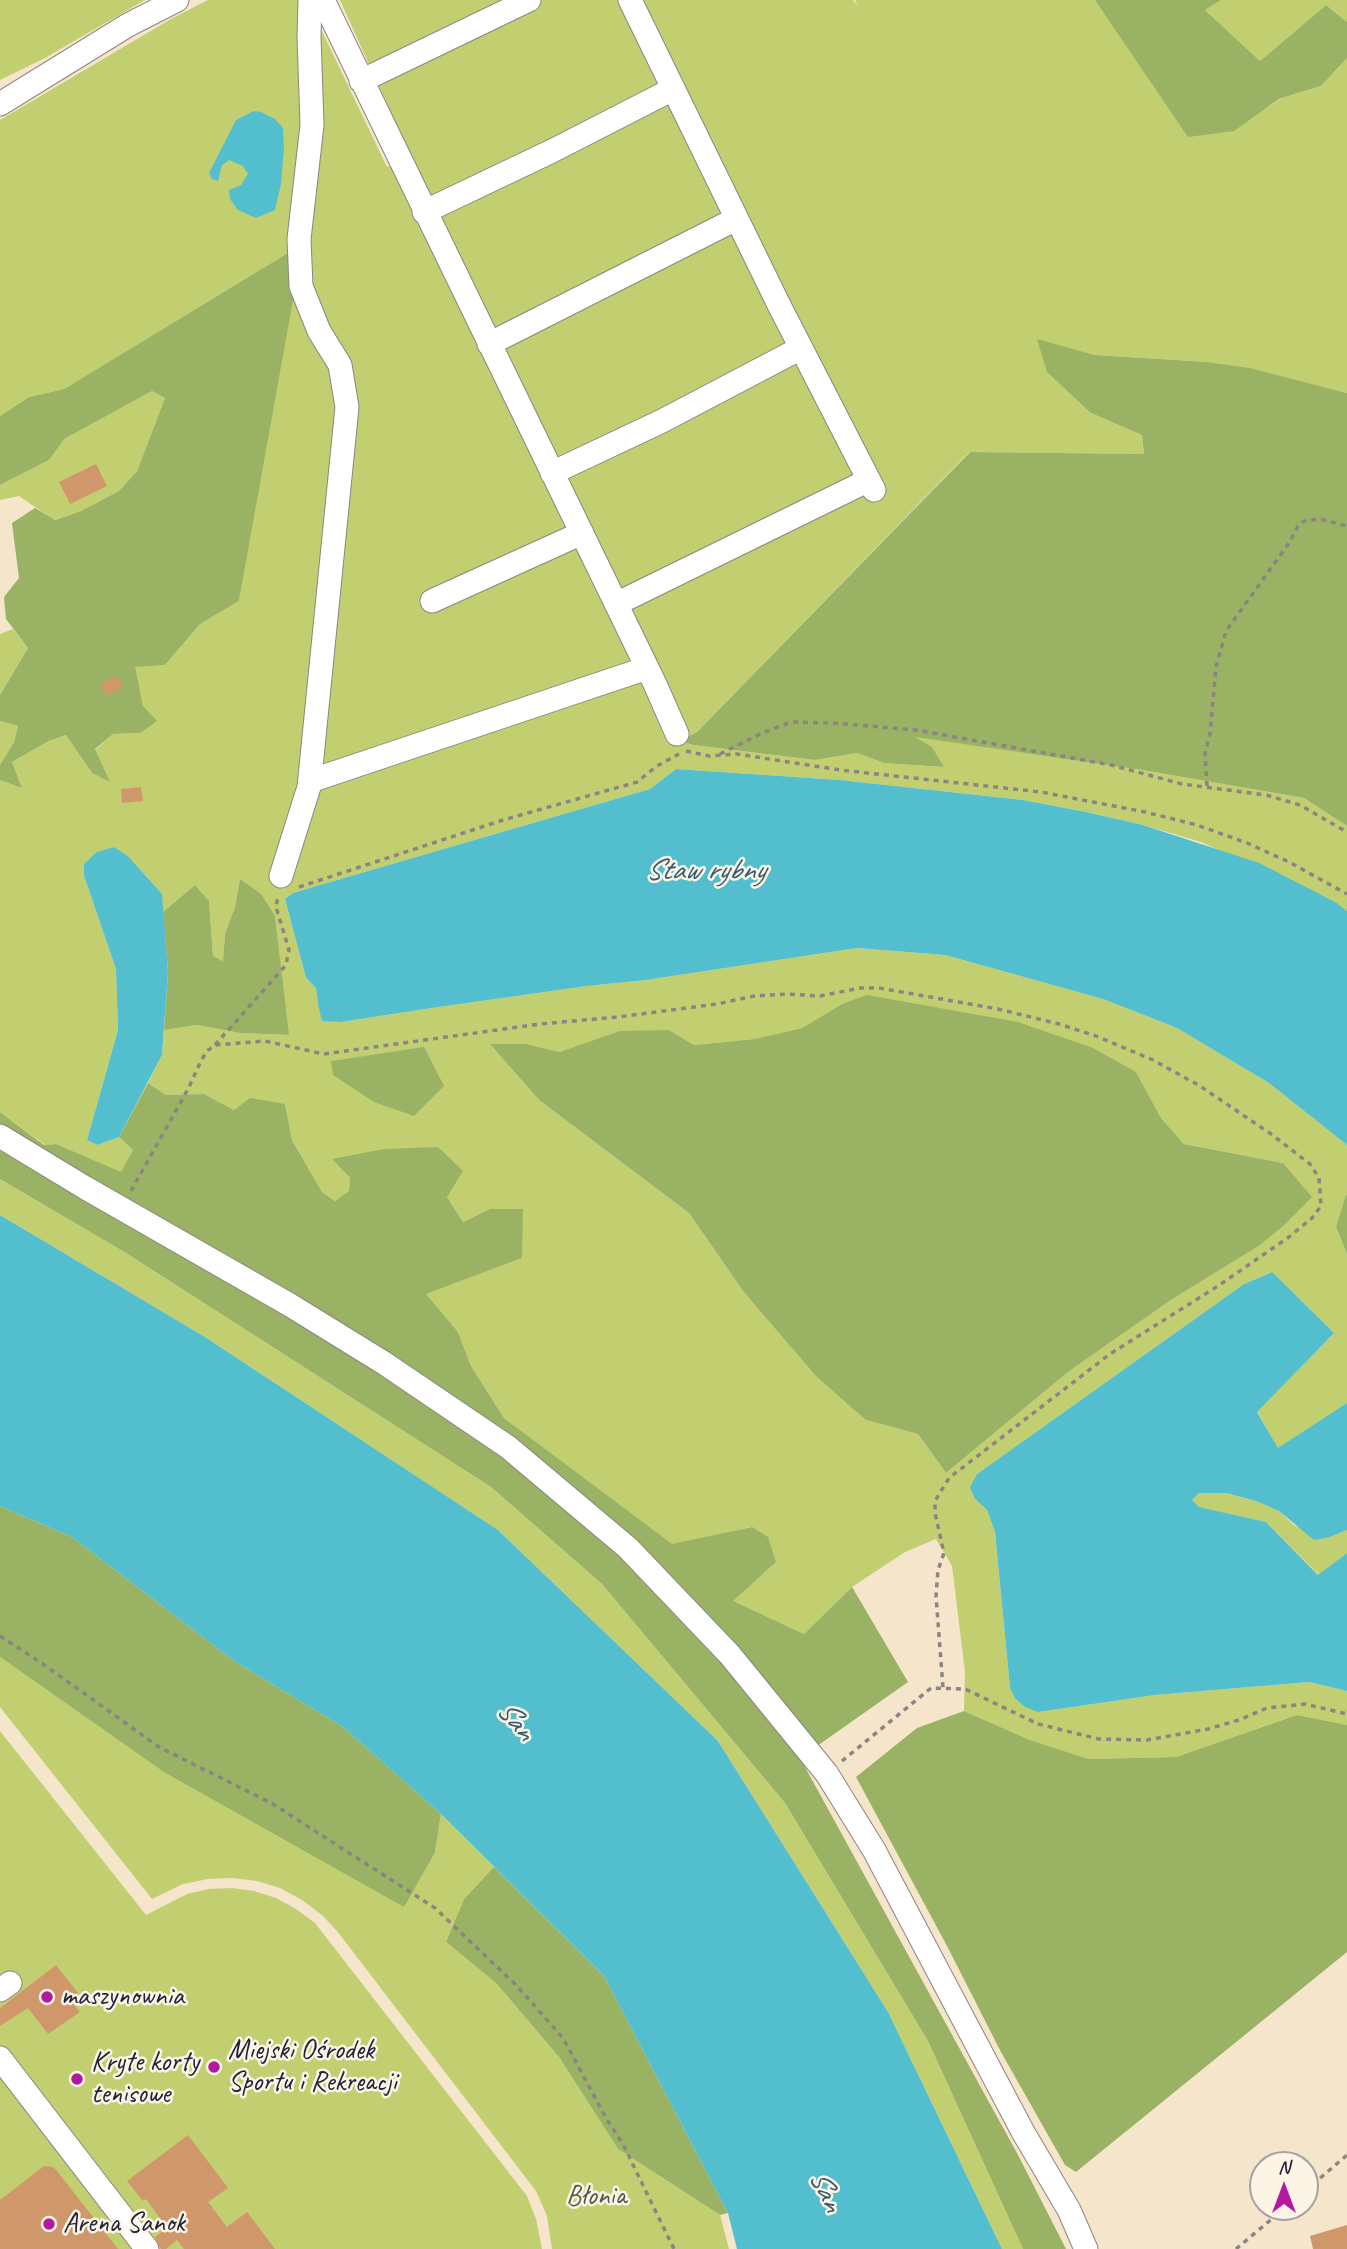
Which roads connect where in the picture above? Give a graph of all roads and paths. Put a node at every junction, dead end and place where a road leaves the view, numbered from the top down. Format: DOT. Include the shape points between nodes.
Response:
graph roads {
  1 [pos="177,0"];
  2 [pos="310,0"];
  3 [pos="323,0"];
  4 [pos="529,0"];
  5 [pos="630,0"];
  6 [pos="361,80"];
  7 [pos="673,89"];
  8 [pos="0,104"];
  9 [pos="424,212"];
  10 [pos="736,219"];
  11 [pos="489,344"];
  12 [pos="801,348"];
  13 [pos="552,473"];
  14 [pos="1347,526"];
  15 [pos="582,533"];
  16 [pos="432,601"];
  17 [pos="616,604"];
  18 [pos="648,668"];
  19 [pos="677,734"];
  20 [pos="718,755"];
  21 [pos="310,781"];
  22 [pos="1207,787"];
  23 [pos="1347,832"];
  24 [pos="284,886"];
  25 [pos="1347,894"];
  26 [pos="215,1045"];
  27 [pos="0,1136"];
  28 [pos="122,1208"];
  29 [pos="0,1636"];
  30 [pos="943,1688"];
  31 [pos="1347,1714"];
  32 [pos="827,1774"];
  33 [pos="0,2058"];
  34 [pos="1347,2155"];
  35 [pos="1319,2179"];
  36 [pos="1269,2221"];
  37 [pos="147,2249"];
  38 [pos="674,2249"];
  39 [pos="1086,2249"];
  40 [pos="1236,2249"];
  1 -- 8 [label="street"];
  2 -- 21 [label="street" via="312,125 299,239 301,286 319,331 340,365 347,407"];
  3 -- 6 [label="street"];
  4 -- 6 [label="street"];
  5 -- 7 [label="street"];
  6 -- 9 [label="street"];
  7 -- 9 [label="street"];
  7 -- 10 [label="street"];
  9 -- 11 [label="street"];
  10 -- 11 [label="street"];
  10 -- 12 [label="street"];
  11 -- 13 [label="street"];
  12 -- 13 [label="street"];
  12 -- 17 [label="street" via="871,485"];
  13 -- 15 [label="street"];
  14 -- 22 [label="path" via="1320,519 1298,526 1226,631 1205,753"];
  15 -- 16 [label="street"];
  15 -- 17 [label="street"];
  17 -- 18 [label="street"];
  18 -- 19 [label="street"];
  18 -- 21 [label="street"];
  20 -- 22 [label="path" via="791,722 833,723 970,739"];
  20 -- 24 [label="path" via="688,751 637,782"];
  20 -- 25 [label="path" via="1041,792 1145,812 1247,843"];
  21 -- 24 [label="street"];
  22 -- 23 [label="path" via="1300,805"];
  24 -- 26 [label="path" via="276,907 289,950 286,965"];
  26 -- 28 [label="path" via="201,1060"];
  26 -- 30 [label="path" via="265,1041 324,1054 693,1008 754,996 820,996 878,988 998,1009 1096,1036 1200,1086 1310,1164 1321,1192 1321,1206 1312,1218 1218,1286 1110,1354 949,1478 935,1502 944,1553 936,1596"];
  27 -- 28 [label="street"];
  28 -- 32 [label="street" via="290,1304 508,1447 628,1549 730,1655"];
  29 -- 38 [label="path" via="159,1747 273,1804 435,1908 516,1985 563,2038"];
  30 -- 31 [label="path" via="965,1689 1038,1724 1099,1739 1147,1740 1208,1729 1267,1708 1305,1704"];
  30 -- 32 [label="path" via="931,1688"];
  32 -- 39 [label="street" via="874,1850"];
  33 -- 37 [label="street"];
  34 -- 35 [label="path"];
  36 -- 40 [label="path"];
}
